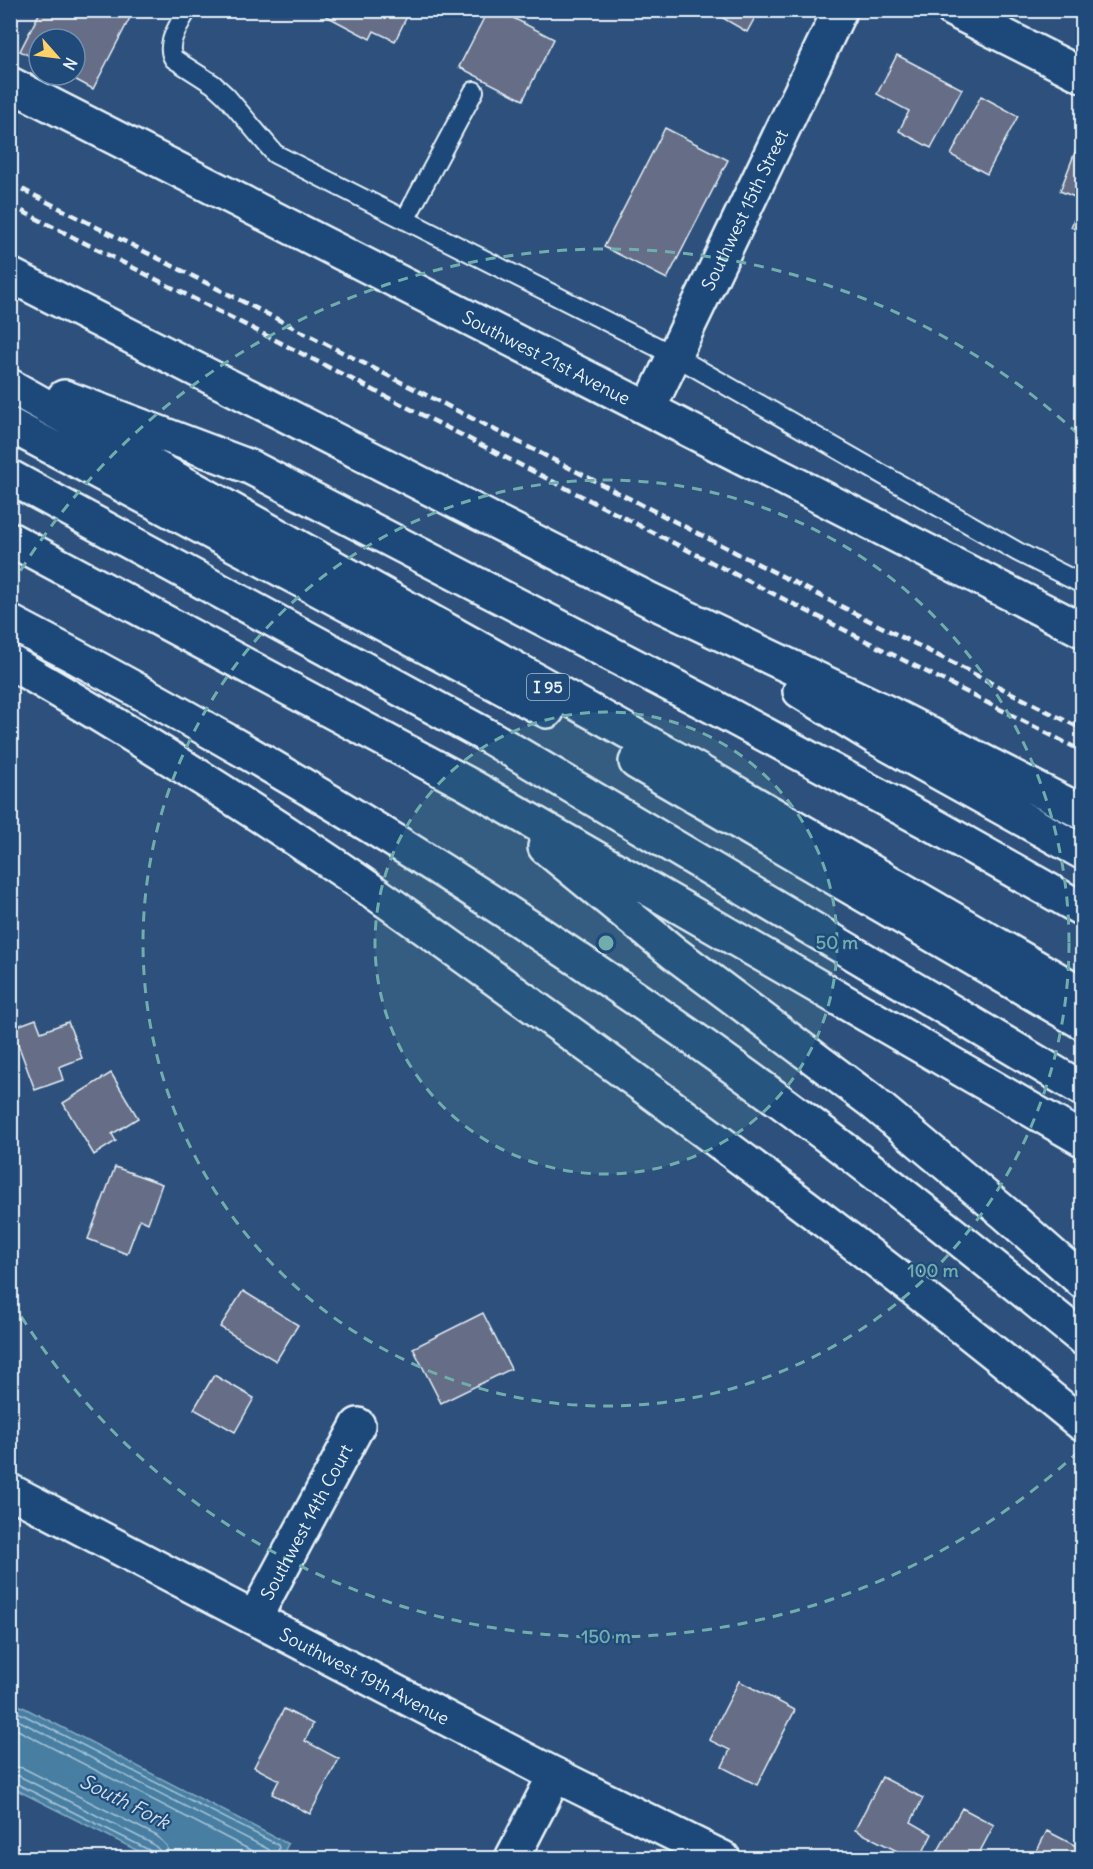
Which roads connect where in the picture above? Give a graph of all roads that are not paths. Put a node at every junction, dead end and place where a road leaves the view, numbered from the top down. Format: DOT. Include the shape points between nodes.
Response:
graph roads {
  1 [pos="187,10"];
  2 [pos="840,10"];
  3 [pos="953,10"];
  4 [pos="1083,75"];
  5 [pos="10,84"];
  6 [pos="474,92"];
  7 [pos="405,220"];
  8 [pos="10,275"];
  9 [pos="675,356"];
  10 [pos="10,377"];
  11 [pos="10,386"];
  12 [pos="649,408"];
  13 [pos="10,425"];
  14 [pos="10,477"];
  15 [pos="10,539"];
  16 [pos="1083,584"];
  17 [pos="650,600"];
  18 [pos="10,622"];
  19 [pos="1083,630"];
  20 [pos="10,662"];
  21 [pos="469,785"];
  22 [pos="1083,812"];
  23 [pos="1083,852"];
  24 [pos="1083,909"];
  25 [pos="1083,994"];
  26 [pos="1083,1022"];
  27 [pos="1083,1089"];
  28 [pos="1083,1139"];
  29 [pos="1083,1281"];
  30 [pos="1083,1338"];
  31 [pos="1083,1424"];
  32 [pos="358,1425"];
  33 [pos="10,1491"];
  34 [pos="255,1617"];
  35 [pos="555,1775"];
  36 [pos="512,1858"];
  37 [pos="723,1858"];
  1 -- 7 [label="lane" via="170,46 174,59 226,96 275,154"];
  2 -- 9 [label="main road, Southwest 15th Street"];
  3 -- 4 [label="main road"];
  5 -- 12 [label="main road, Southwest 21st Avenue"];
  6 -- 7 [label="lane"];
  7 -- 9 [label="lane"];
  8 -- 17 [label="main road"];
  9 -- 12 [label="main road, Southwest 15th Street"];
  9 -- 16 [label="lane" via="1018,552"];
  10 -- 24 [label="main road" via="250,467 701,700"];
  11 -- 25 [label="main road, I 95" via="680,761"];
  12 -- 19 [label="main road, Southwest 21st Avenue"];
  13 -- 26 [label="main road" via="585,732"];
  14 -- 27 [label="main road" via="491,738"];
  15 -- 21 [label="main road"];
  17 -- 22 [label="main road" via="890,714"];
  17 -- 23 [label="main road" via="876,737"];
  18 -- 30 [label="main road" via="274,769 516,916 819,1130"];
  20 -- 31 [label="main road" via="237,801 409,916 849,1238"];
  21 -- 28 [label="main road"];
  21 -- 29 [label="main road" via="674,953 870,1100"];
  32 -- 34 [label="main road, Southwest 14th Court"];
  33 -- 34 [label="main road, Southwest 19th Avenue"];
  34 -- 35 [label="main road, Southwest 19th Avenue"];
  35 -- 36 [label="main road"];
  35 -- 37 [label="main road, Southwest 19th Avenue"];
}
